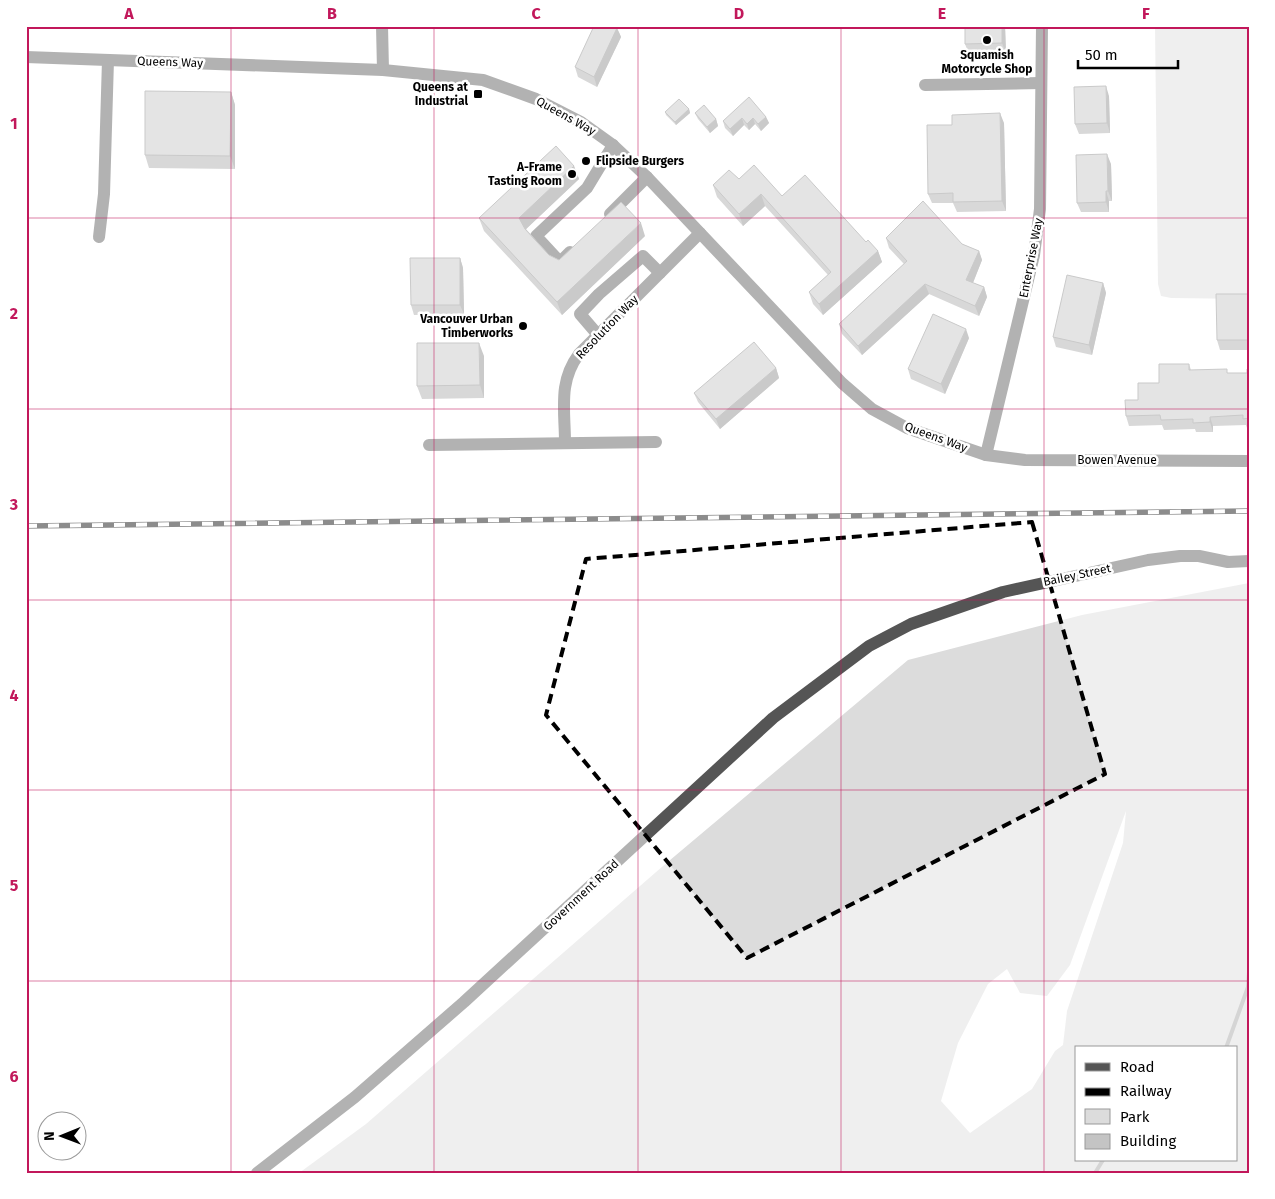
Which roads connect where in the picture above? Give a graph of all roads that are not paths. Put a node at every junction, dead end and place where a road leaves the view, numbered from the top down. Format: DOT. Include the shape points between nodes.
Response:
graph roads {
  1 [pos="382,26"];
  2 [pos="1042,26"];
  3 [pos="26,57"];
  4 [pos="108,60"];
  5 [pos="383,70"];
  6 [pos="1041,83"];
  7 [pos="925,85"];
  8 [pos="613,146"];
  9 [pos="647,178"];
  10 [pos="602,221"];
  11 [pos="700,233"];
  12 [pos="99,237"];
  13 [pos="581,242"];
  14 [pos="660,273"];
  15 [pos="598,335"];
  16 [pos="656,442"];
  17 [pos="565,443"];
  18 [pos="428,445"];
  19 [pos="986,454"];
  20 [pos="1249,461"];
  21 [pos="1249,561"];
  22 [pos="910,624"];
  23 [pos="257,1173"];
  1 -- 5 [label="street"];
  2 -- 6 [label="street, Enterprise Way"];
  3 -- 4 [label="street, Queens Way"];
  4 -- 5 [label="street, Queens Way"];
  4 -- 12 [label="street" via="104,194"];
  5 -- 8 [label="street, Queens Way" via="483,80 562,111"];
  6 -- 7 [label="street"];
  6 -- 19 [label="street, Enterprise Way" via="1040,209 1034,256"];
  8 -- 9 [label="street, Queens Way"];
  8 -- 13 [label="street" via="587,188 536,236 560,262"];
  9 -- 10 [label="street"];
  9 -- 11 [label="street, Queens Way"];
  11 -- 14 [label="street, Resolution Way"];
  11 -- 19 [label="street, Queens Way" via="842,383 872,409 907,428"];
  14 -- 15 [label="street, Resolution Way"];
  14 -- 15 [label="street" via="643,256 599,294 580,314"];
  15 -- 17 [label="street, Resolution Way" via="570,365 564,380"];
  16 -- 17 [label="street"];
  17 -- 18 [label="street"];
  19 -- 20 [label="street, Bowen Avenue" via="1025,460"];
  21 -- 22 [label="street, Bailey Street" via="1228,562 1199,556 1148,560 1003,592"];
  22 -- 23 [label="street, Government Road" via="869,646 773,718 464,1002 355,1097"];
}
